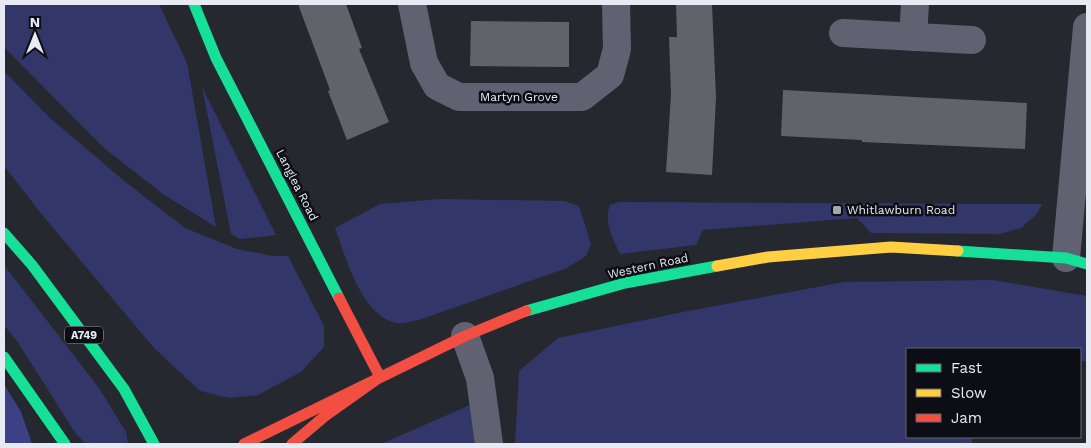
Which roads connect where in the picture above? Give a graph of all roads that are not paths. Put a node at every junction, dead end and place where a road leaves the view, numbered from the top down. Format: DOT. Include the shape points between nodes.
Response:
graph roads {
  1 [pos="194,4"];
  2 [pos="412,4"];
  3 [pos="616,4"];
  4 [pos="915,4"];
  5 [pos="1087,27"];
  6 [pos="1087,31"];
  7 [pos="843,33"];
  8 [pos="913,37"];
  9 [pos="972,40"];
  10 [pos="4,233"];
  11 [pos="1076,261"];
  12 [pos="465,336"];
  13 [pos="4,357"];
  14 [pos="380,377"];
  15 [pos="65,444"];
  16 [pos="154,444"];
  17 [pos="244,444"];
  18 [pos="292,444"];
  19 [pos="489,444"];
  1 -- 14 [label="street, Langlea Road" via="216,58"];
  2 -- 3 [label="street, Martyn Grove" via="424,63 437,86 459,97 582,97 610,75 617,49"];
  4 -- 8 [label="street"];
  5 -- 6 [label="street"];
  6 -- 11 [label="street"];
  7 -- 8 [label="street"];
  8 -- 9 [label="street"];
  10 -- 16 [label="street, A749" via="32,265 120,383"];
  11 -- 12 [label="street, Western Road" via="892,247 768,257 625,283 528,310"];
  12 -- 14 [label="street, Western Road"];
  12 -- 19 [label="street" via="480,378"];
  13 -- 15 [label="street"];
  14 -- 17 [label="street, Western Road"];
  14 -- 18 [label="street"];
}
